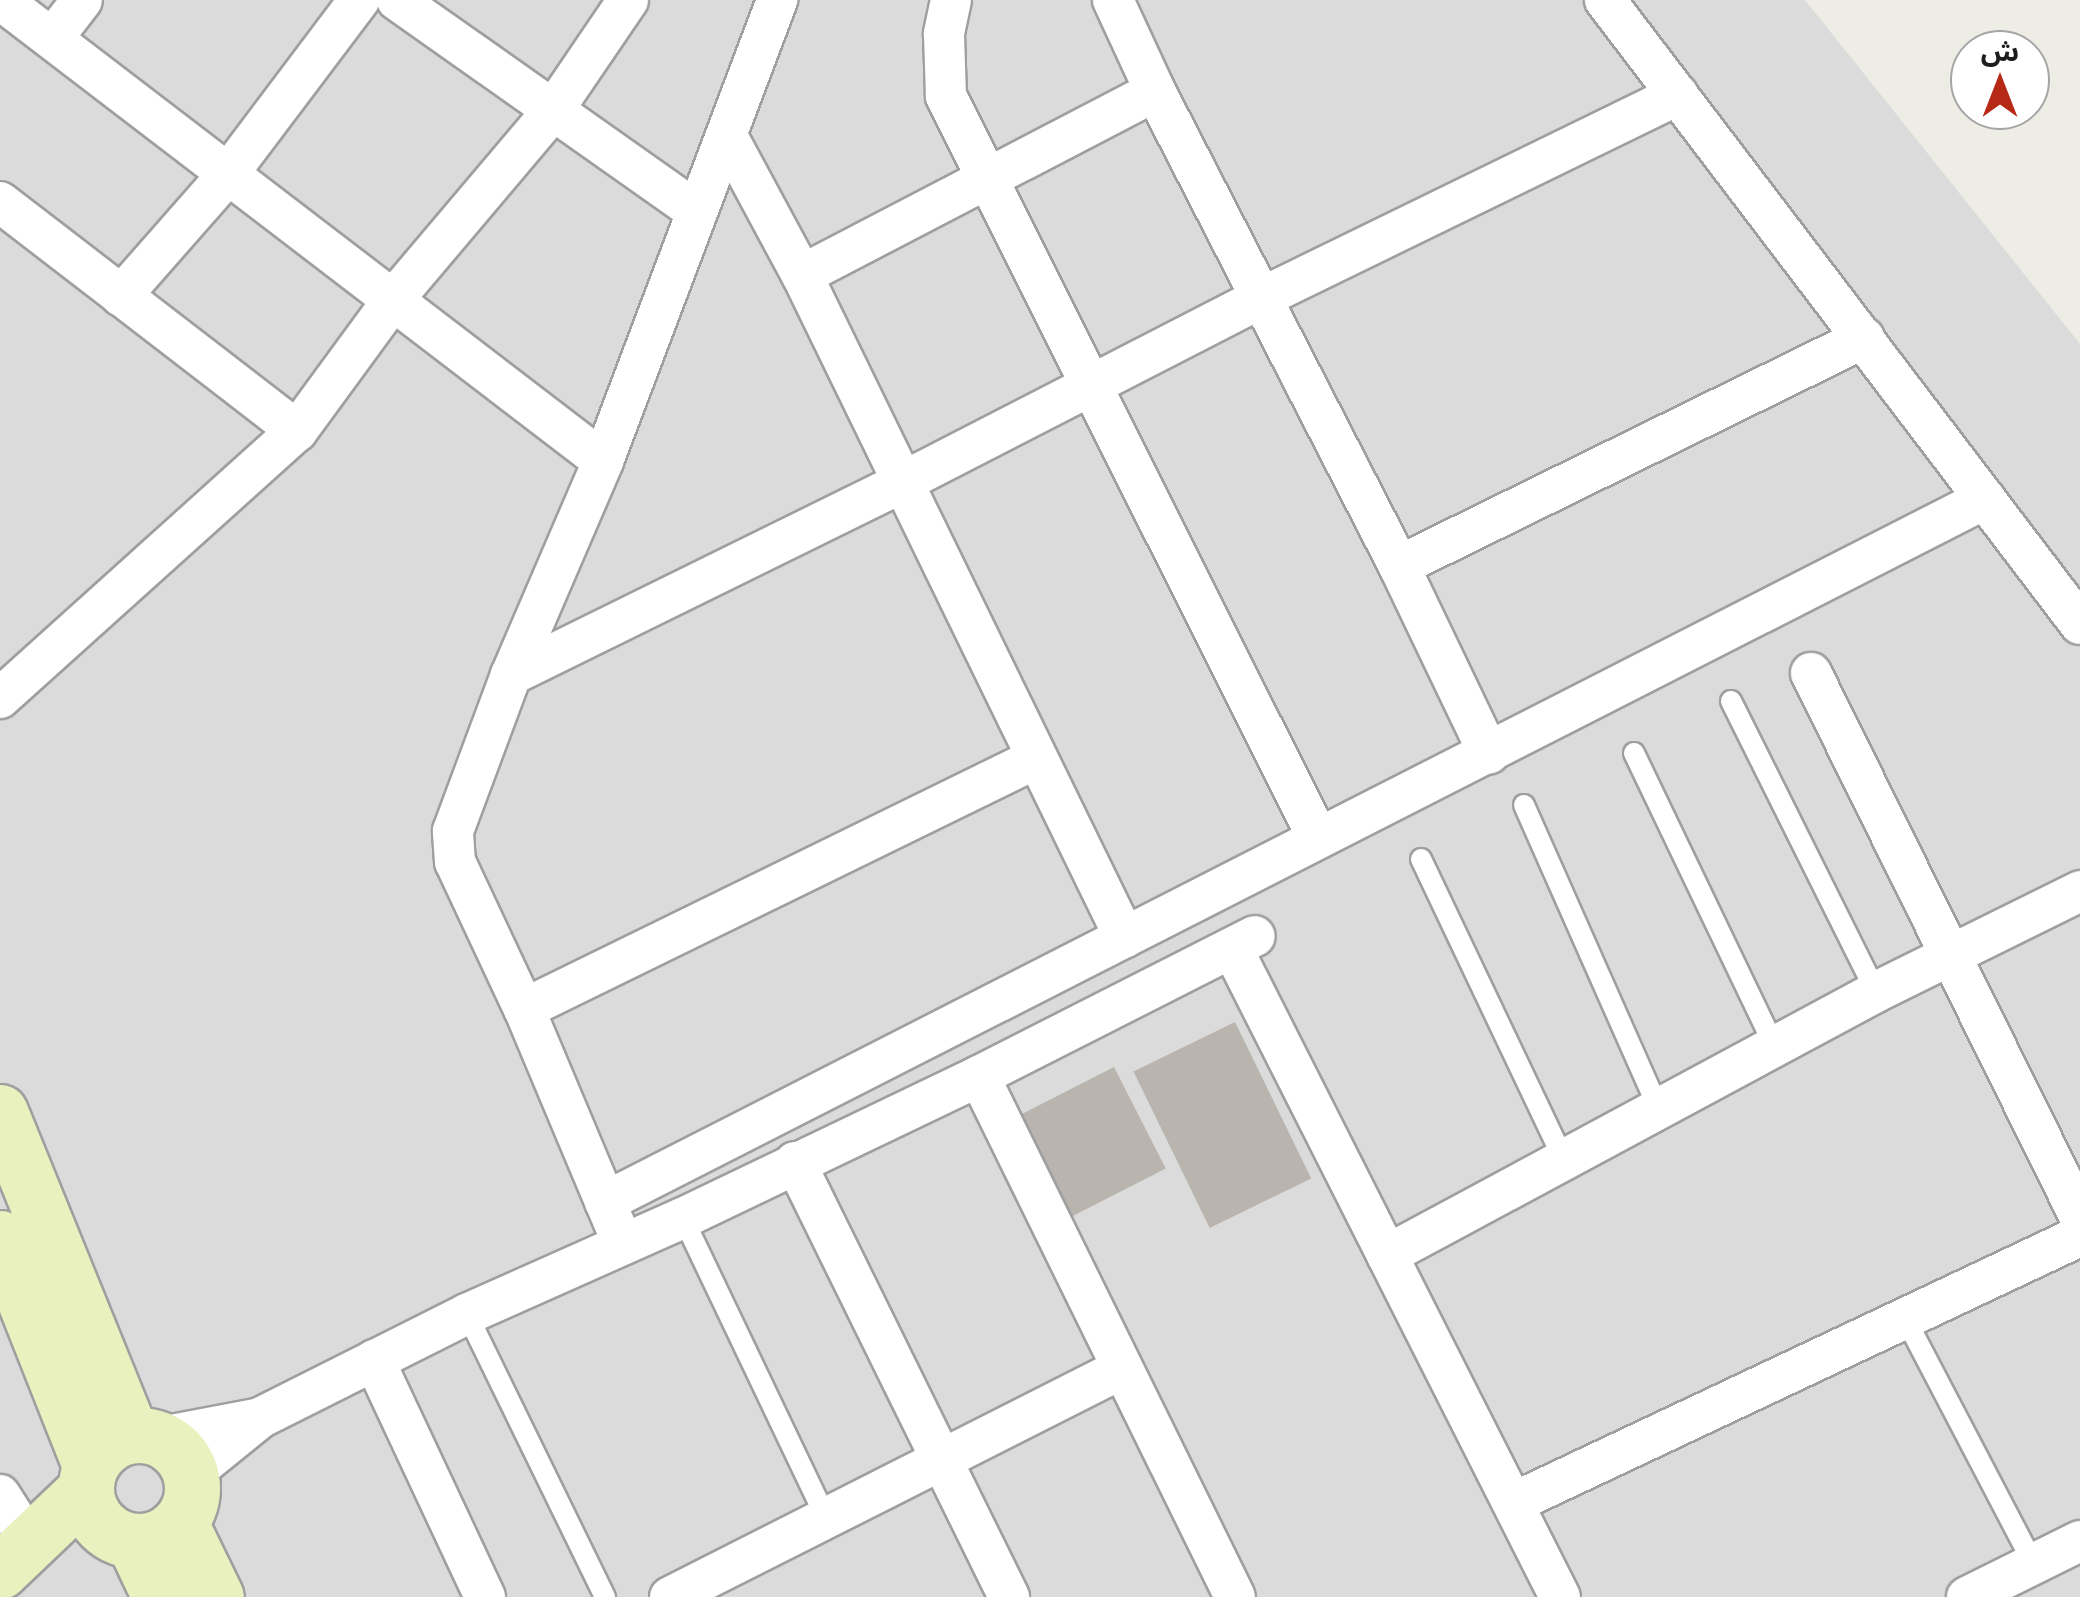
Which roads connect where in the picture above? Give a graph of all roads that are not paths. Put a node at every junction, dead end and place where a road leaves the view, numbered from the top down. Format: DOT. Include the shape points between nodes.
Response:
graph roads {
  1 [pos="1,0"];
  2 [pos="82,0"];
  3 [pos="359,0"];
  4 [pos="398,0"];
  5 [pos="628,0"];
  6 [pos="777,0"];
  7 [pos="951,0"];
  8 [pos="1113,0"];
  9 [pos="1606,0"];
  10 [pos="52,39"];
  11 [pos="1155,91"];
  12 [pos="1678,95"];
  13 [pos="552,112"];
  14 [pos="727,136"];
  15 [pos="228,174"];
  16 [pos="986,180"];
  17 [pos="0,202"];
  18 [pos="697,212"];
  19 [pos="802,275"];
  20 [pos="121,296"];
  21 [pos="1259,300"];
  22 [pos="392,301"];
  23 [pos="1864,338"];
  24 [pos="1094,384"];
  25 [pos="297,431"];
  26 [pos="603,461"];
  27 [pos="901,483"];
  28 [pos="1985,499"];
  29 [pos="1399,566"];
  30 [pos="2080,624"];
  31 [pos="1811,673"];
  32 [pos="512,676"];
  33 [pos="0,698"];
  34 [pos="1730,701"];
  35 [pos="1634,753"];
  36 [pos="1489,754"];
  37 [pos="1037,758"];
  38 [pos="1524,805"];
  39 [pos="1317,836"];
  40 [pos="1422,858"];
  41 [pos="2080,890"];
  42 [pos="1125,938"];
  43 [pos="1953,955"];
  44 [pos="1876,992"];
  45 [pos="524,1010"];
  46 [pos="1775,1047"];
  47 [pos="979,1076"];
  48 [pos="1659,1110"];
  49 [pos="0,1112"];
  50 [pos="1564,1160"];
  51 [pos="795,1162"];
  52 [pos="605,1202"];
  53 [pos="2080,1217"];
  54 [pos="683,1218"];
  55 [pos="2080,1236"];
  56 [pos="0,1238"];
  57 [pos="623,1244"];
  58 [pos="1388,1255"];
  59 [pos="468,1314"];
  60 [pos="1906,1318"];
  61 [pos="374,1360"];
  62 [pos="1121,1369"];
  63 [pos="940,1461"];
  64 [pos="135,1488"];
  65 [pos="0,1495"];
  66 [pos="1513,1503"];
  67 [pos="826,1518"];
  68 [pos="2080,1541"];
  69 [pos="10,1562"];
  70 [pos="2042,1581"];
  71 [pos="1551,1594"];
  72 [pos="160,1597"];
  73 [pos="216,1597"];
  74 [pos="485,1597"];
  75 [pos="605,1597"];
  76 [pos="670,1597"];
  77 [pos="1009,1597"];
  78 [pos="1234,1597"];
  79 [pos="1967,1597"];
  1 -- 10 [label="street"];
  2 -- 10 [label="street"];
  3 -- 15 [label="street"];
  4 -- 13 [label="street"];
  5 -- 13 [label="street"];
  6 -- 14 [label="street"];
  7 -- 16 [label="street" via="944,34 946,96"];
  8 -- 11 [label="street"];
  9 -- 12 [label="street"];
  10 -- 15 [label="street"];
  11 -- 16 [label="street"];
  11 -- 21 [label="street"];
  12 -- 21 [label="street"];
  12 -- 23 [label="street"];
  13 -- 18 [label="street"];
  13 -- 22 [label="street"];
  14 -- 18 [label="street"];
  14 -- 19 [label="street"];
  15 -- 20 [label="street"];
  15 -- 22 [label="street"];
  16 -- 19 [label="street"];
  16 -- 24 [label="street"];
  17 -- 20 [label="street"];
  18 -- 26 [label="street"];
  19 -- 27 [label="street"];
  20 -- 25 [label="street"];
  21 -- 24 [label="street"];
  21 -- 29 [label="street"];
  22 -- 25 [label="street"];
  22 -- 26 [label="street"];
  23 -- 28 [label="street"];
  23 -- 29 [label="street"];
  24 -- 27 [label="street"];
  24 -- 39 [label="street"];
  25 -- 33 [label="street"];
  26 -- 32 [label="street"];
  27 -- 32 [label="street"];
  27 -- 37 [label="street"];
  28 -- 30 [label="street"];
  28 -- 36 [label="street"];
  29 -- 36 [label="street"];
  31 -- 43 [label="street"];
  32 -- 45 [label="street" via="452,831 455,862"];
  34 -- 44 [label="lane"];
  35 -- 46 [label="lane"];
  36 -- 39 [label="street"];
  37 -- 42 [label="street"];
  37 -- 45 [label="street"];
  38 -- 48 [label="lane"];
  39 -- 42 [label="street"];
  40 -- 50 [label="lane"];
  41 -- 43 [label="street"];
  42 -- 52 [label="street"];
  43 -- 44 [label="street"];
  43 -- 53 [label="street"];
  44 -- 46 [label="street"];
  45 -- 52 [label="street"];
  46 -- 48 [label="street"];
  47 -- 51 [label="street"];
  47 -- 58 [label="street" via="1244,942"];
  47 -- 62 [label="street"];
  48 -- 50 [label="street"];
  49 -- 64 [label="street"];
  50 -- 58 [label="street"];
  51 -- 54 [label="street"];
  51 -- 63 [label="street"];
  52 -- 57 [label="street"];
  54 -- 57 [label="street"];
  54 -- 67 [label="lane"];
  55 -- 60 [label="street"];
  56 -- 64 [label="street"];
  57 -- 59 [label="street"];
  58 -- 66 [label="street"];
  59 -- 61 [label="street"];
  59 -- 75 [label="lane"];
  60 -- 66 [label="street"];
  60 -- 70 [label="lane"];
  61 -- 64 [label="street"];
  61 -- 74 [label="street"];
  62 -- 63 [label="street"];
  62 -- 78 [label="street"];
  63 -- 67 [label="street"];
  63 -- 77 [label="street"];
  64 -- 69 [label="street"];
  64 -- 72 [label="street"];
  64 -- 73 [label="street"];
  65 -- 69 [label="street"];
  66 -- 71 [label="street"];
  67 -- 76 [label="street"];
  68 -- 70 [label="street"];
  70 -- 79 [label="street"];
}
